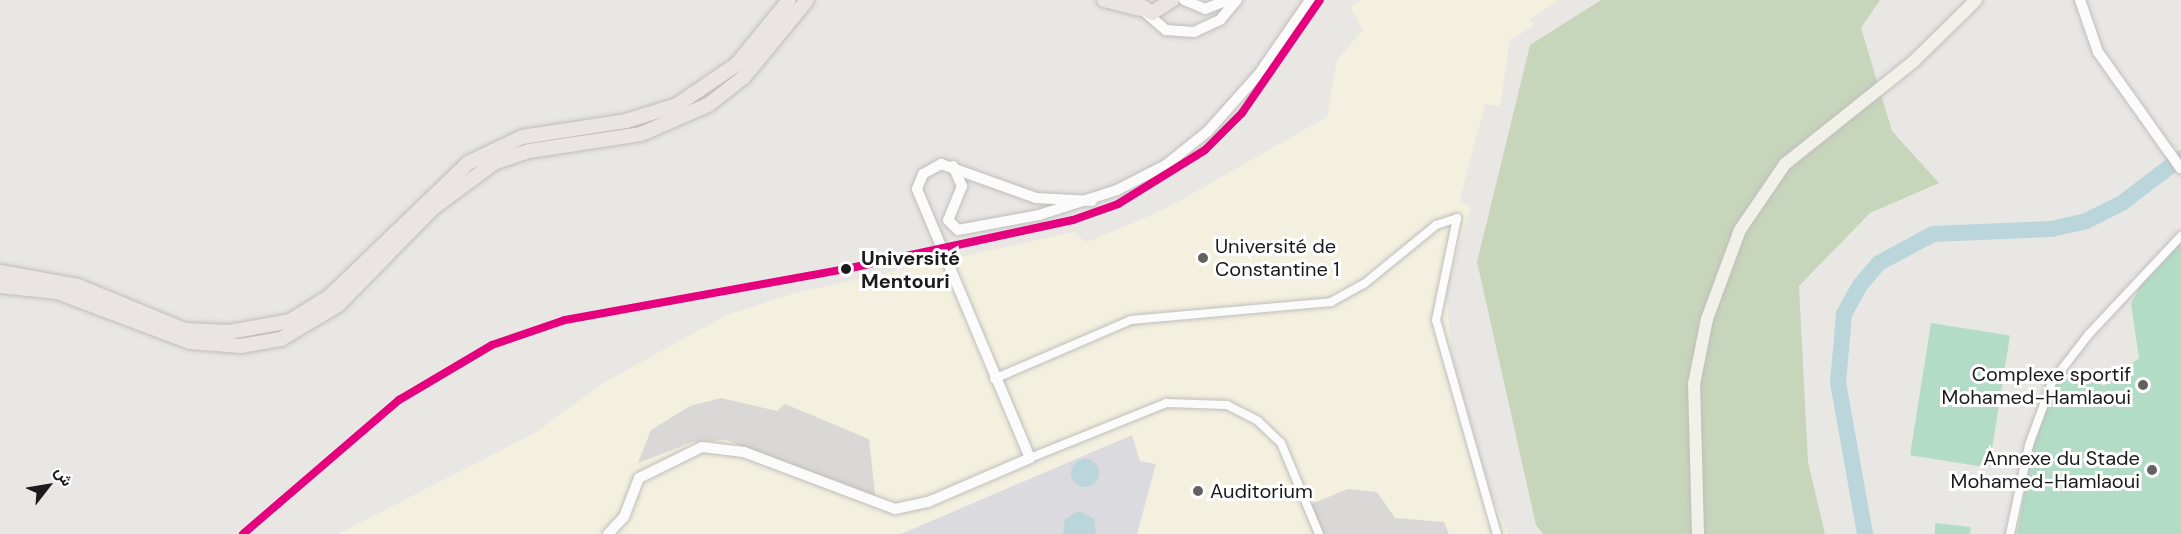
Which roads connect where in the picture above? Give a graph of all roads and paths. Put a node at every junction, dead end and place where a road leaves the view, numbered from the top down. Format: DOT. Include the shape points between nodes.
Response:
graph roads {
  1 [pos="789,0"];
  2 [pos="807,0"];
  3 [pos="1104,0"];
  4 [pos="1172,0"];
  5 [pos="1184,0"];
  6 [pos="1229,0"];
  7 [pos="1237,0"];
  8 [pos="1310,0"];
  9 [pos="1976,0"];
  10 [pos="2080,0"];
  11 [pos="1139,7"];
  12 [pos="953,166"];
  13 [pos="2181,169"];
  14 [pos="1092,201"];
  15 [pos="2181,236"];
  16 [pos="0,272"];
  17 [pos="0,286"];
  18 [pos="994,379"];
  19 [pos="1030,458"];
  20 [pos="608,534"];
  21 [pos="1319,534"];
  22 [pos="1497,534"];
  23 [pos="1698,534"];
  24 [pos="2010,534"];
  1 -- 16 [label="highway" via="737,64 677,105 626,121 522,137 468,163 330,296 290,321 229,332 185,330 78,286"];
  2 -- 17 [label="highway" via="744,77 708,105 641,134 529,151 494,163 433,208 338,305 281,339 241,346 190,342 57,292"];
  3 -- 11 [label="highway"];
  4 -- 11 [label="highway" via="1159,12"];
  5 -- 6 [label="street" via="1214,9"];
  7 -- 11 [label="street" via="1216,22 1194,32 1166,30"];
  8 -- 14 [label="street" via="1259,74 1208,131 1166,165"];
  9 -- 23 [label="main road" via="1913,62 1785,164 1740,230 1707,319 1694,384"];
  10 -- 13 [label="street" via="2098,52"];
  12 -- 14 [label="street" via="1036,198"];
  12 -- 14 [label="street" via="962,186 948,220 958,230"];
  12 -- 18 [label="street" via="926,171 917,198"];
  15 -- 24 [label="street" via="2088,335 2052,382 2029,444"];
  18 -- 19 [label="street"];
  18 -- 22 [label="street" via="1131,320 1331,302 1364,284 1436,225 1457,218 1436,320"];
  19 -- 20 [label="street" via="928,502 895,509 744,452 702,447 639,478 624,517"];
  19 -- 21 [label="street" via="1166,402 1227,405 1258,421 1281,443"];
}
